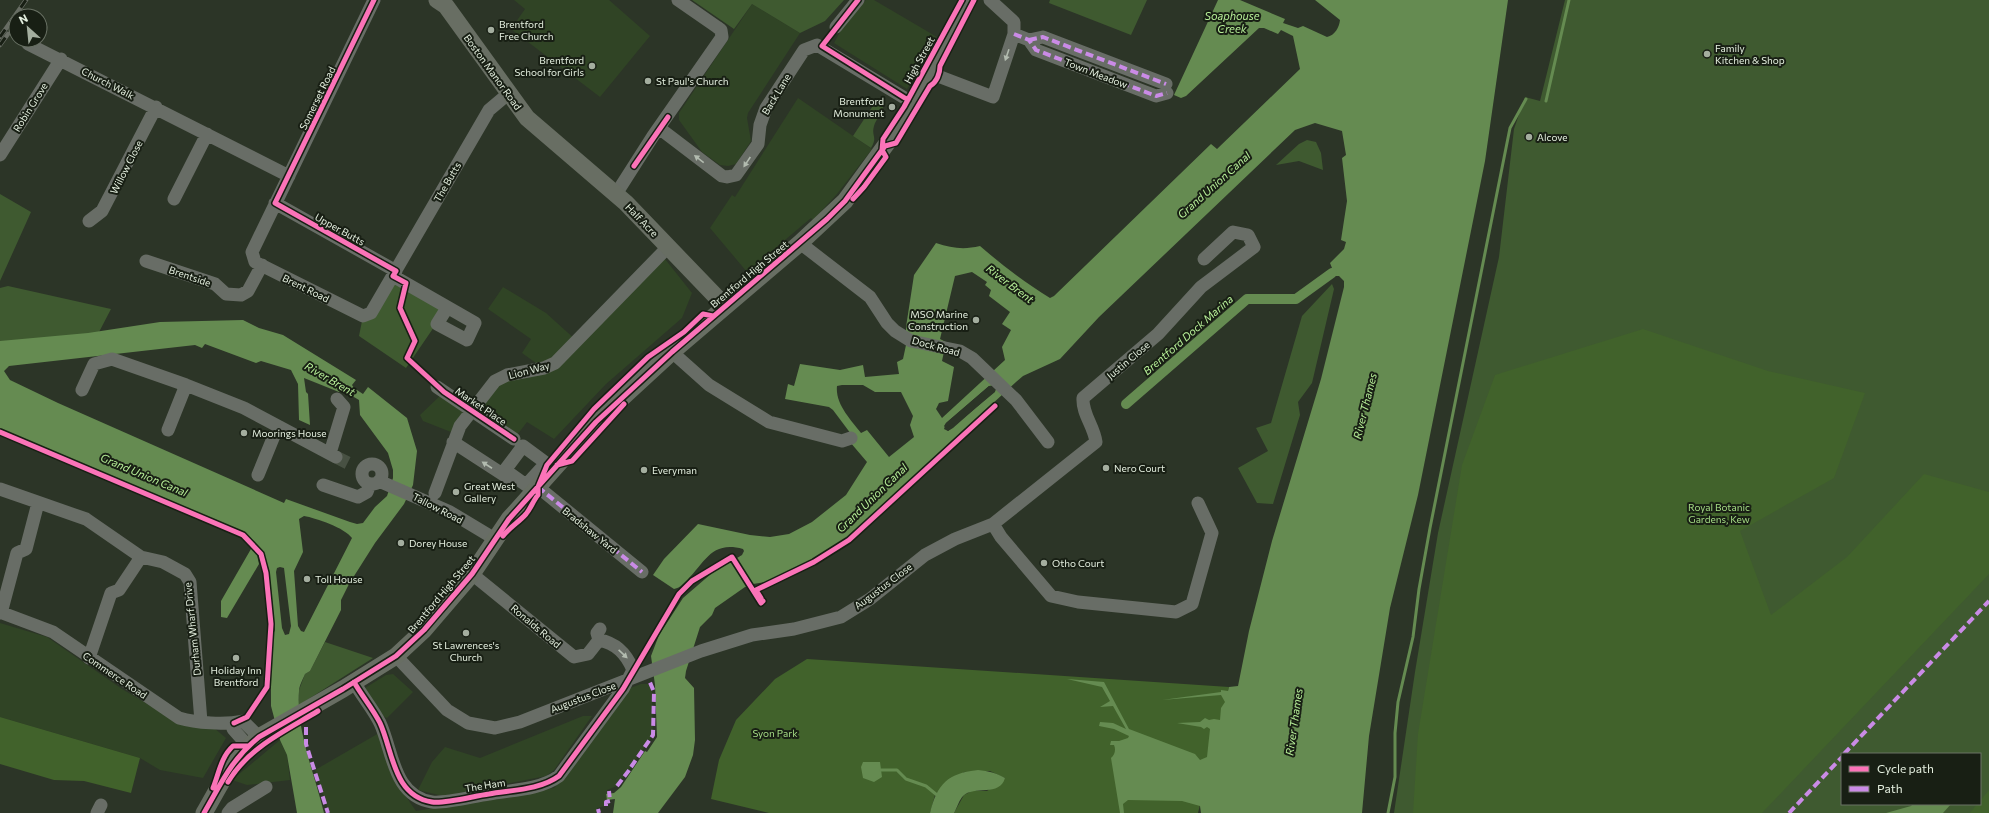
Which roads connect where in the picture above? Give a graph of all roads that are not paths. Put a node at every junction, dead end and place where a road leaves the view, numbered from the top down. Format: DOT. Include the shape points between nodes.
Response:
graph roads {
  1 [pos="374,0"];
  2 [pos="437,0"];
  3 [pos="678,0"];
  4 [pos="858,0"];
  5 [pos="968,0"];
  6 [pos="990,0"];
  7 [pos="836,27"];
  8 [pos="1014,34"];
  9 [pos="37,48"];
  10 [pos="61,59"];
  11 [pos="930,73"];
  12 [pos="1167,89"];
  13 [pos="508,94"];
  14 [pos="913,103"];
  15 [pos="156,107"];
  16 [pos="659,128"];
  17 [pos="208,134"];
  18 [pos="552,140"];
  19 [pos="0,155"];
  20 [pos="289,176"];
  21 [pos="616,194"];
  22 [pos="174,199"];
  23 [pos="275,203"];
  24 [pos="89,221"];
  25 [pos="800,243"];
  26 [pos="668,247"];
  27 [pos="252,252"];
  28 [pos="1204,259"];
  29 [pos="146,261"];
  30 [pos="262,265"];
  31 [pos="395,274"];
  32 [pos="725,306"];
  33 [pos="447,308"];
  34 [pos="367,316"];
  35 [pos="672,352"];
  36 [pos="186,385"];
  37 [pos="437,387"];
  38 [pos="82,390"];
  39 [pos="337,399"];
  40 [pos="470,411"];
  41 [pos="278,426"];
  42 [pos="168,430"];
  43 [pos="851,438"];
  44 [pos="514,440"];
  45 [pos="453,442"];
  46 [pos="1048,442"];
  47 [pos="258,475"];
  48 [pos="379,483"];
  49 [pos="324,485"];
  50 [pos="0,489"];
  51 [pos="535,490"];
  52 [pos="435,493"];
  53 [pos="38,503"];
  54 [pos="1198,503"];
  55 [pos="993,524"];
  56 [pos="495,539"];
  57 [pos="140,557"];
  58 [pos="642,572"];
  59 [pos="472,574"];
  60 [pos="0,613"];
  61 [pos="396,656"];
  62 [pos="89,658"];
  63 [pos="633,670"];
  64 [pos="354,682"];
  65 [pos="201,722"];
  66 [pos="259,738"];
  67 [pos="266,787"];
  68 [pos="204,813"];
  69 [pos="228,813"];
  1 -- 20 [label="street, Somerset Road"];
  2 -- 13 [label="main road, Boston Manor Road" via="446,6"];
  3 -- 16 [label="street" via="721,30 722,37"];
  4 -- 7 [label="street"];
  5 -- 11 [label="main road, Brentford High Street"];
  6 -- 8 [label="street" via="1014,22"];
  8 -- 11 [label="street, one-way" via="993,97"];
  8 -- 12 [label="street, Town Meadow" via="1029,40 1036,50 1156,96"];
  9 -- 10 [label="street, Church Walk"];
  10 -- 15 [label="street, Church Walk"];
  10 -- 19 [label="street, Robin Grove"];
  11 -- 14 [label="main road, Brentford High Street"];
  13 -- 18 [label="main road, Boston Manor Road" via="527,118"];
  13 -- 31 [label="street, The Butts" via="489,110"];
  14 -- 16 [label="street, Back Lane, one-way" via="822,46 813,45 801,54 764,112 755,149 738,173 732,177 722,176"];
  14 -- 25 [label="main road, Brentford High Street" via="845,201"];
  15 -- 17 [label="street, Church Walk"];
  15 -- 24 [label="street, Willow Close" via="102,211"];
  16 -- 21 [label="street"];
  17 -- 20 [label="street"];
  17 -- 22 [label="street"];
  18 -- 21 [label="main road, Half Acre"];
  20 -- 23 [label="street, Somerset Road"];
  21 -- 26 [label="main road, Half Acre"];
  23 -- 27 [label="street, Somerset Road"];
  23 -- 31 [label="street, Upper Butts"];
  25 -- 32 [label="main road, Brentford High Street"];
  25 -- 46 [label="street, Dock Road" via="870,297 887,323 910,340 960,351 972,358 1019,403"];
  26 -- 32 [label="main road, Half Acre"];
  26 -- 40 [label="street, Lion Way" via="555,363 544,368 507,375 495,381"];
  27 -- 30 [label="street, Brent Road" via="256,262"];
  28 -- 55 [label="street, Justin Close" via="1233,232 1248,235 1254,247 1201,287 1158,334 1083,398 1082,407 1095,432 1096,442"];
  29 -- 30 [label="street, Brentside" via="215,284 226,294 241,295 248,291"];
  30 -- 34 [label="street, Brent Road"];
  31 -- 33 [label="street"];
  31 -- 34 [label="street, The Butts"];
  32 -- 35 [label="main road, Brentford High Street"];
  35 -- 43 [label="street" via="709,385 769,422 842,441"];
  35 -- 51 [label="main road, Brentford High Street" via="596,422"];
  36 -- 38 [label="street" via="112,359 94,364"];
  36 -- 41 [label="street" via="244,408"];
  36 -- 42 [label="street"];
  37 -- 40 [label="street, Market Place"];
  39 -- 41 [label="street" via="344,407 333,455"];
  40 -- 44 [label="street, Market Place"];
  40 -- 45 [label="street, Lion Way"];
  41 -- 47 [label="street"];
  51 -- 45 [label="street, one-way"];
  45 -- 52 [label="street, Lion Way"];
  48 -- 48 [label="street" via="362,477 357,468 369,464 379,466 382,472"];
  48 -- 49 [label="street" via="358,498"];
  48 -- 56 [label="street, Tallow Road" via="414,495 450,512"];
  50 -- 53 [label="street, Durham Wharf Drive"];
  51 -- 56 [label="main road, Brentford High Street" via="506,522"];
  51 -- 58 [label="street, Bradshaw Yard"];
  53 -- 57 [label="street, Durham Wharf Drive" via="86,518"];
  53 -- 60 [label="street" via="26,549 17,553"];
  54 -- 55 [label="street" via="1212,533 1192,604 1176,612 1078,602 1051,596"];
  55 -- 61 [label="street, Augustus Close" via="955,539 926,555 870,599 841,617 752,636 701,651 520,722 495,728 468,723 447,710"];
  56 -- 59 [label="main road, Brentford High Street"];
  57 -- 62 [label="street" via="119,590 111,593"];
  57 -- 65 [label="street, Durham Wharf Drive" via="163,562 185,574 190,582"];
  59 -- 61 [label="main road, Brentford High Street" via="424,630"];
  59 -- 63 [label="street, Ronalds Road, one-way" via="574,657 588,654 602,637 627,657"];
  60 -- 62 [label="street, Commerce Road" via="53,632"];
  61 -- 64 [label="main road, Brentford High Street"];
  62 -- 65 [label="street, Commerce Road" via="179,718"];
  63 -- 64 [label="street, The Ham" via="623,689 552,782 433,802 415,795 406,788 397,775 379,721"];
  64 -- 66 [label="main road, Brentford High Street"];
  65 -- 66 [label="street, Commerce Road" via="243,721"];
  66 -- 68 [label="main road, Brentford High Street" via="230,766"];
  67 -- 69 [label="street"];
}
